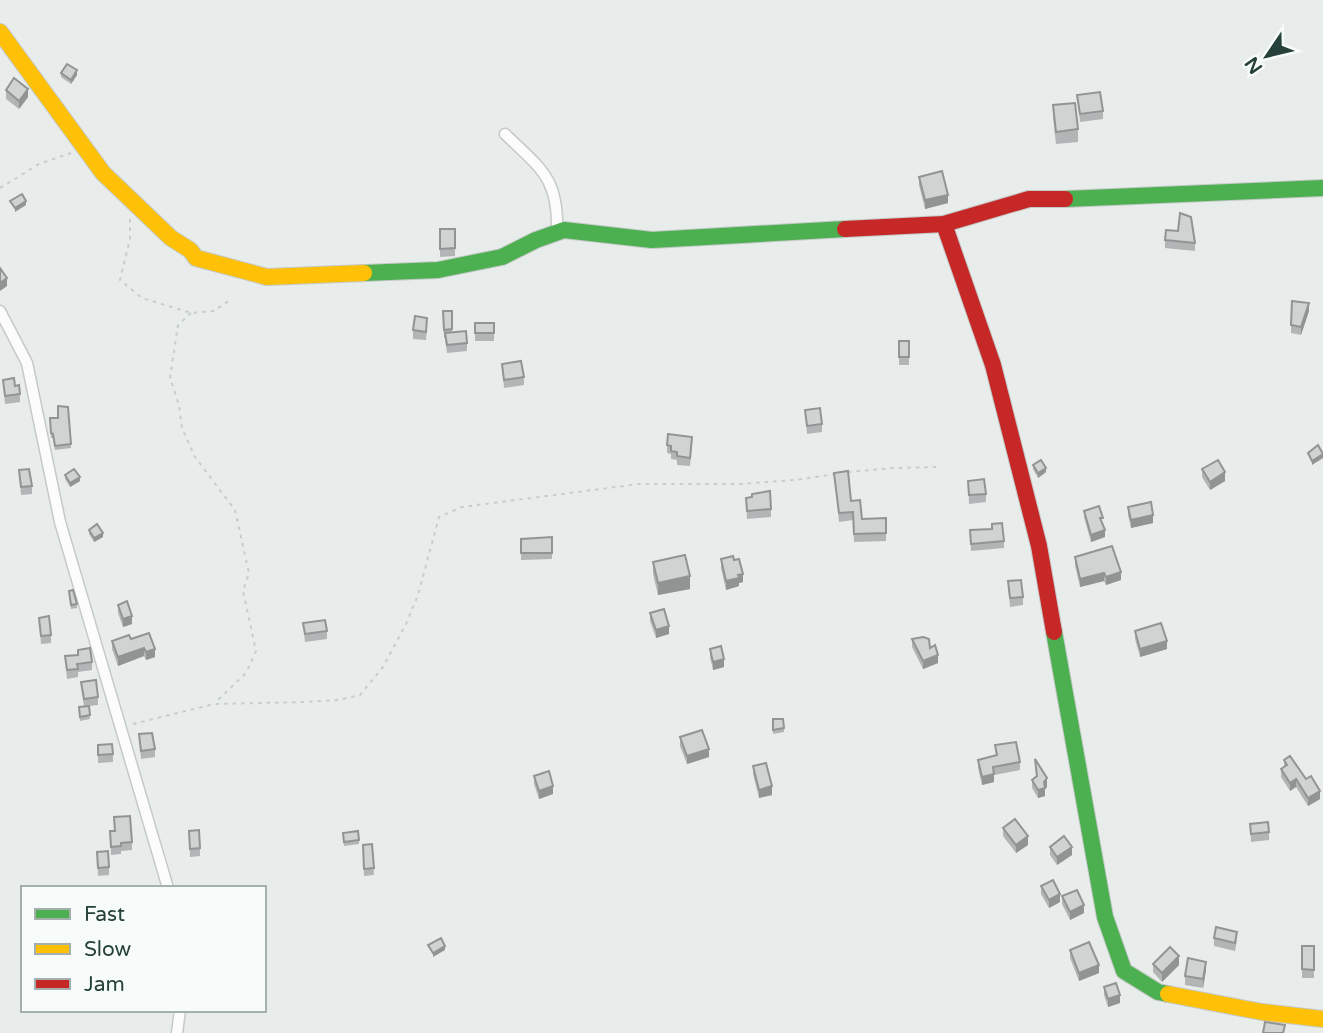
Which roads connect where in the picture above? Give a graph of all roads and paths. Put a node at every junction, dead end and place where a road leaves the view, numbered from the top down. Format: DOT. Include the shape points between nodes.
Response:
graph roads {
  1 [pos="0,32"];
  2 [pos="505,134"];
  3 [pos="87,152"];
  4 [pos="0,188"];
  5 [pos="1323,188"];
  6 [pos="136,204"];
  7 [pos="944,224"];
  8 [pos="557,233"];
  9 [pos="230,300"];
  10 [pos="0,312"];
  11 [pos="191,313"];
  12 [pos="938,467"];
  13 [pos="214,704"];
  14 [pos="122,727"];
  15 [pos="167,886"];
  16 [pos="180,1012"];
  17 [pos="1323,1018"];
  18 [pos="177,1033"];
  1 -- 3 [label="street"];
  2 -- 8 [label="street" via="552,186 558,207"];
  3 -- 4 [label="path" via="76,151 39,164"];
  3 -- 6 [label="street"];
  5 -- 7 [label="street" via="1029,199"];
  6 -- 8 [label="street" via="196,258 267,277 438,270 502,257"];
  6 -- 11 [label="path" via="131,206 130,239 120,280 142,298"];
  7 -- 8 [label="street" via="652,240 564,230"];
  7 -- 17 [label="street" via="993,365 1039,546 1105,917 1124,971 1158,992 1262,1012"];
  9 -- 11 [label="path" via="214,311"];
  10 -- 14 [label="street" via="27,363 60,522"];
  11 -- 13 [label="path" via="178,325 170,378 182,428 195,457 235,510 249,573 243,591 256,651 246,673"];
  12 -- 13 [label="path" via="740,484 639,484 462,507 439,517 418,595 383,667 360,695 339,700"];
  13 -- 14 [label="path"];
  14 -- 15 [label="street"];
  16 -- 18 [label="street"];
}
